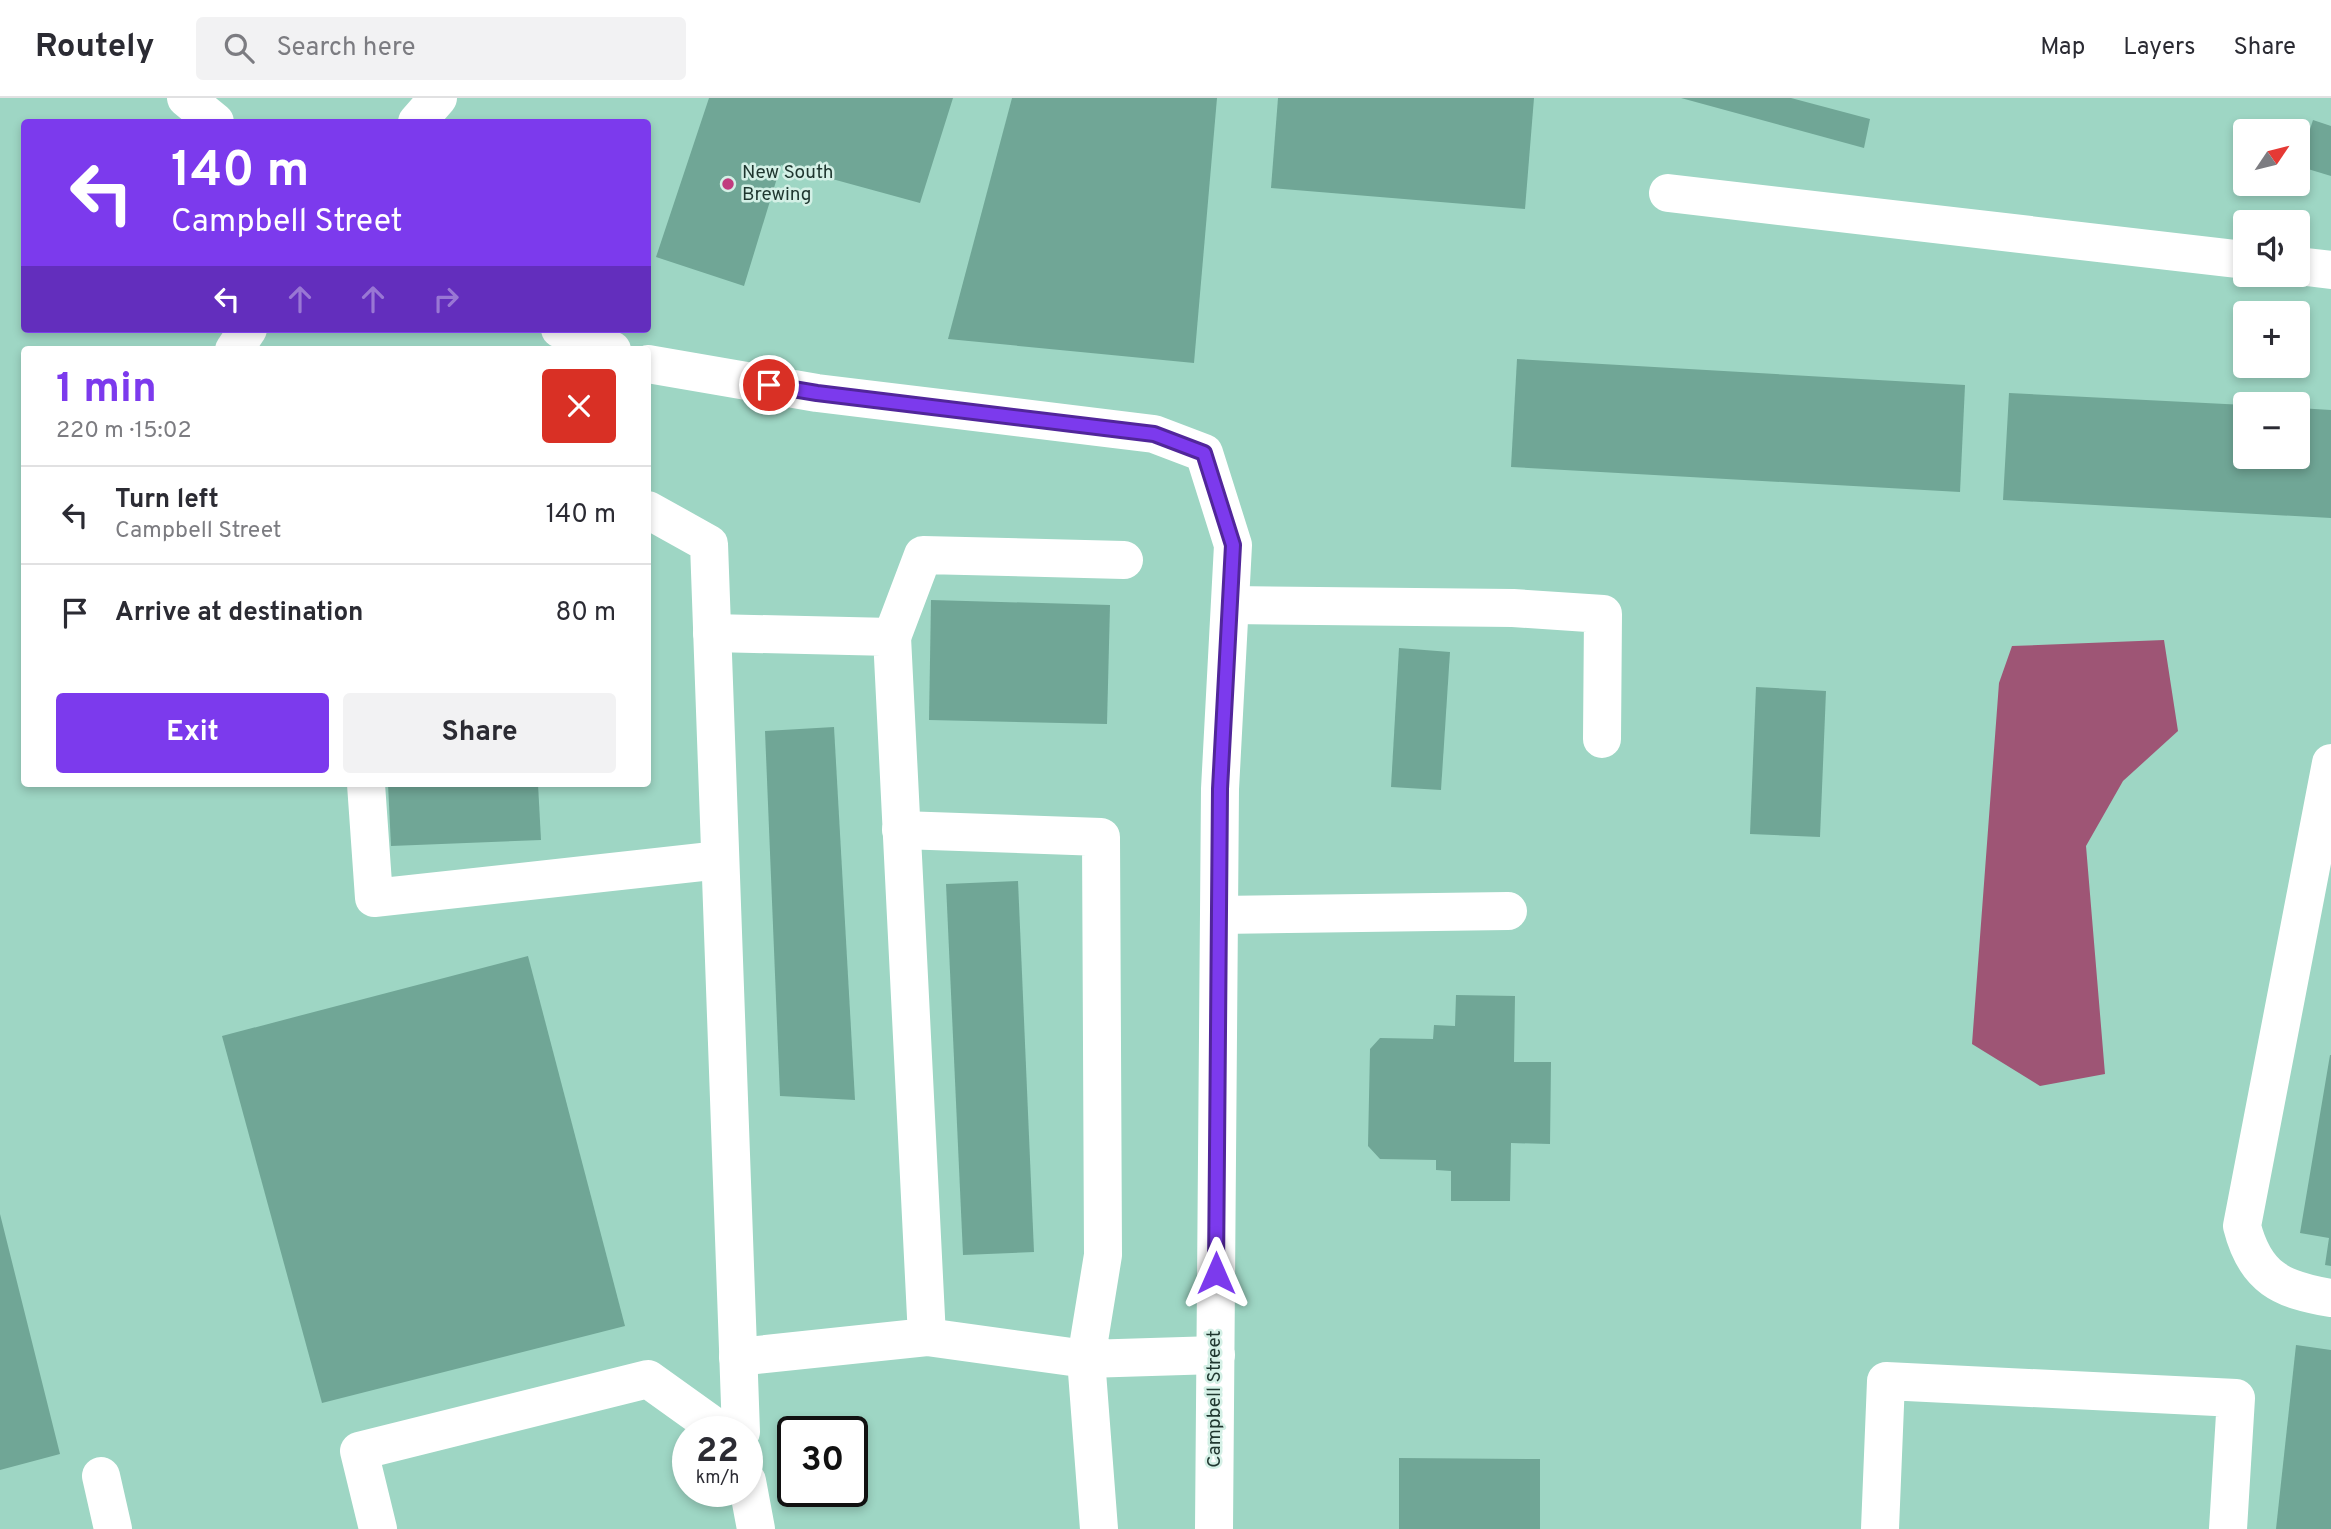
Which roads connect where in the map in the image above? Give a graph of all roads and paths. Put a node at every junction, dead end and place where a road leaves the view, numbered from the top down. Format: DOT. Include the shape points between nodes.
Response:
graph roads {
  1 [pos="186,98"];
  2 [pos="438,98"];
  3 [pos="211,119"];
  4 [pos="420,119"];
  5 [pos="1668,193"];
  6 [pos="2233,259"];
  7 [pos="2310,268"];
  8 [pos="2331,270"];
  9 [pos="570,333"];
  10 [pos="602,346"];
  11 [pos="651,365"];
  12 [pos="651,512"];
  13 [pos="1124,560"];
  14 [pos="1230,604"];
  15 [pos="712,633"];
  16 [pos="892,637"];
  17 [pos="1602,738"];
  18 [pos="2331,763"];
  19 [pos="366,787"];
  20 [pos="901,830"];
  21 [pos="720,860"];
  22 [pos="1508,911"];
  23 [pos="1219,915"];
  24 [pos="2331,1298"];
  25 [pos="927,1337"];
  26 [pos="1216,1355"];
  27 [pos="738,1357"];
  28 [pos="1086,1359"];
  29 [pos="700,1416"];
  30 [pos="740,1416"];
  31 [pos="101,1476"];
  32 [pos="752,1507"];
  33 [pos="113,1529"];
  34 [pos="378,1529"];
  35 [pos="756,1529"];
  36 [pos="1099,1529"];
  37 [pos="1214,1529"];
  38 [pos="1880,1529"];
  39 [pos="2228,1529"];
  1 -- 3 [label="street"];
  2 -- 4 [label="street"];
  5 -- 6 [label="street"];
  7 -- 8 [label="street"];
  9 -- 10 [label="street"];
  11 -- 14 [label="street, Campbell Street" via="817,393 1154,434 1204,453 1233,545"];
  12 -- 15 [label="street" via="709,544"];
  13 -- 16 [label="street" via="923,555"];
  14 -- 17 [label="street" via="1513,608 1602,614"];
  14 -- 23 [label="street, Campbell Street"];
  15 -- 16 [label="street"];
  15 -- 21 [label="street"];
  16 -- 20 [label="street"];
  18 -- 24 [label="street" via="2242,1226 2247,1245 2270,1279 2299,1293"];
  19 -- 21 [label="street" via="374,898"];
  20 -- 25 [label="street"];
  20 -- 28 [label="street" via="1101,837 1103,1255"];
  21 -- 27 [label="street"];
  22 -- 23 [label="street"];
  23 -- 26 [label="street, Campbell Street"];
  25 -- 27 [label="street"];
  25 -- 28 [label="street"];
  26 -- 28 [label="street"];
  26 -- 37 [label="street, Campbell Street"];
  27 -- 30 [label="street"];
  28 -- 36 [label="street"];
  29 -- 34 [label="street" via="648,1378 359,1451"];
  31 -- 33 [label="street"];
  32 -- 35 [label="street"];
  38 -- 39 [label="street" via="1886,1381 2236,1398"];
}
